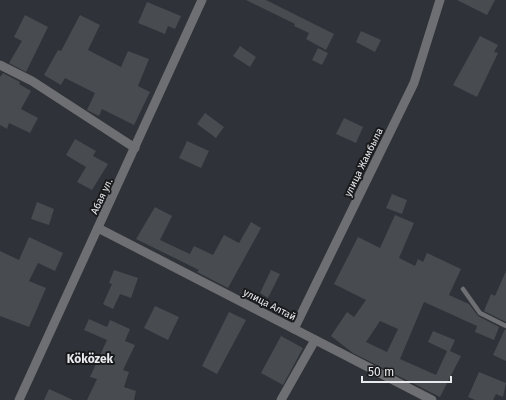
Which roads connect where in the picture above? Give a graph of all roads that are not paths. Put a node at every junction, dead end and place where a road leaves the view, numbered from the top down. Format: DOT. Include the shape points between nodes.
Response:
graph roads {
  1 [pos="202,0"];
  2 [pos="440,0"];
  3 [pos="0,65"];
  4 [pos="135,148"];
  5 [pos="98,228"];
  6 [pos="463,289"];
  7 [pos="506,326"];
  8 [pos="294,330"];
  9 [pos="315,340"];
  10 [pos="19,400"];
  11 [pos="282,400"];
  12 [pos="432,400"];
  1 -- 4 [label="street, Абая ул."];
  2 -- 8 [label="street, улица Жамбыла" via="414,83"];
  3 -- 4 [label="street" via="32,81"];
  4 -- 5 [label="street, Абая ул."];
  5 -- 8 [label="street, улица Алтай"];
  5 -- 10 [label="street, Абая ул."];
  6 -- 7 [label="lane" via="480,312"];
  8 -- 9 [label="street, улица Алтай"];
  9 -- 11 [label="street"];
  9 -- 12 [label="street, улица Алтай"];
}
